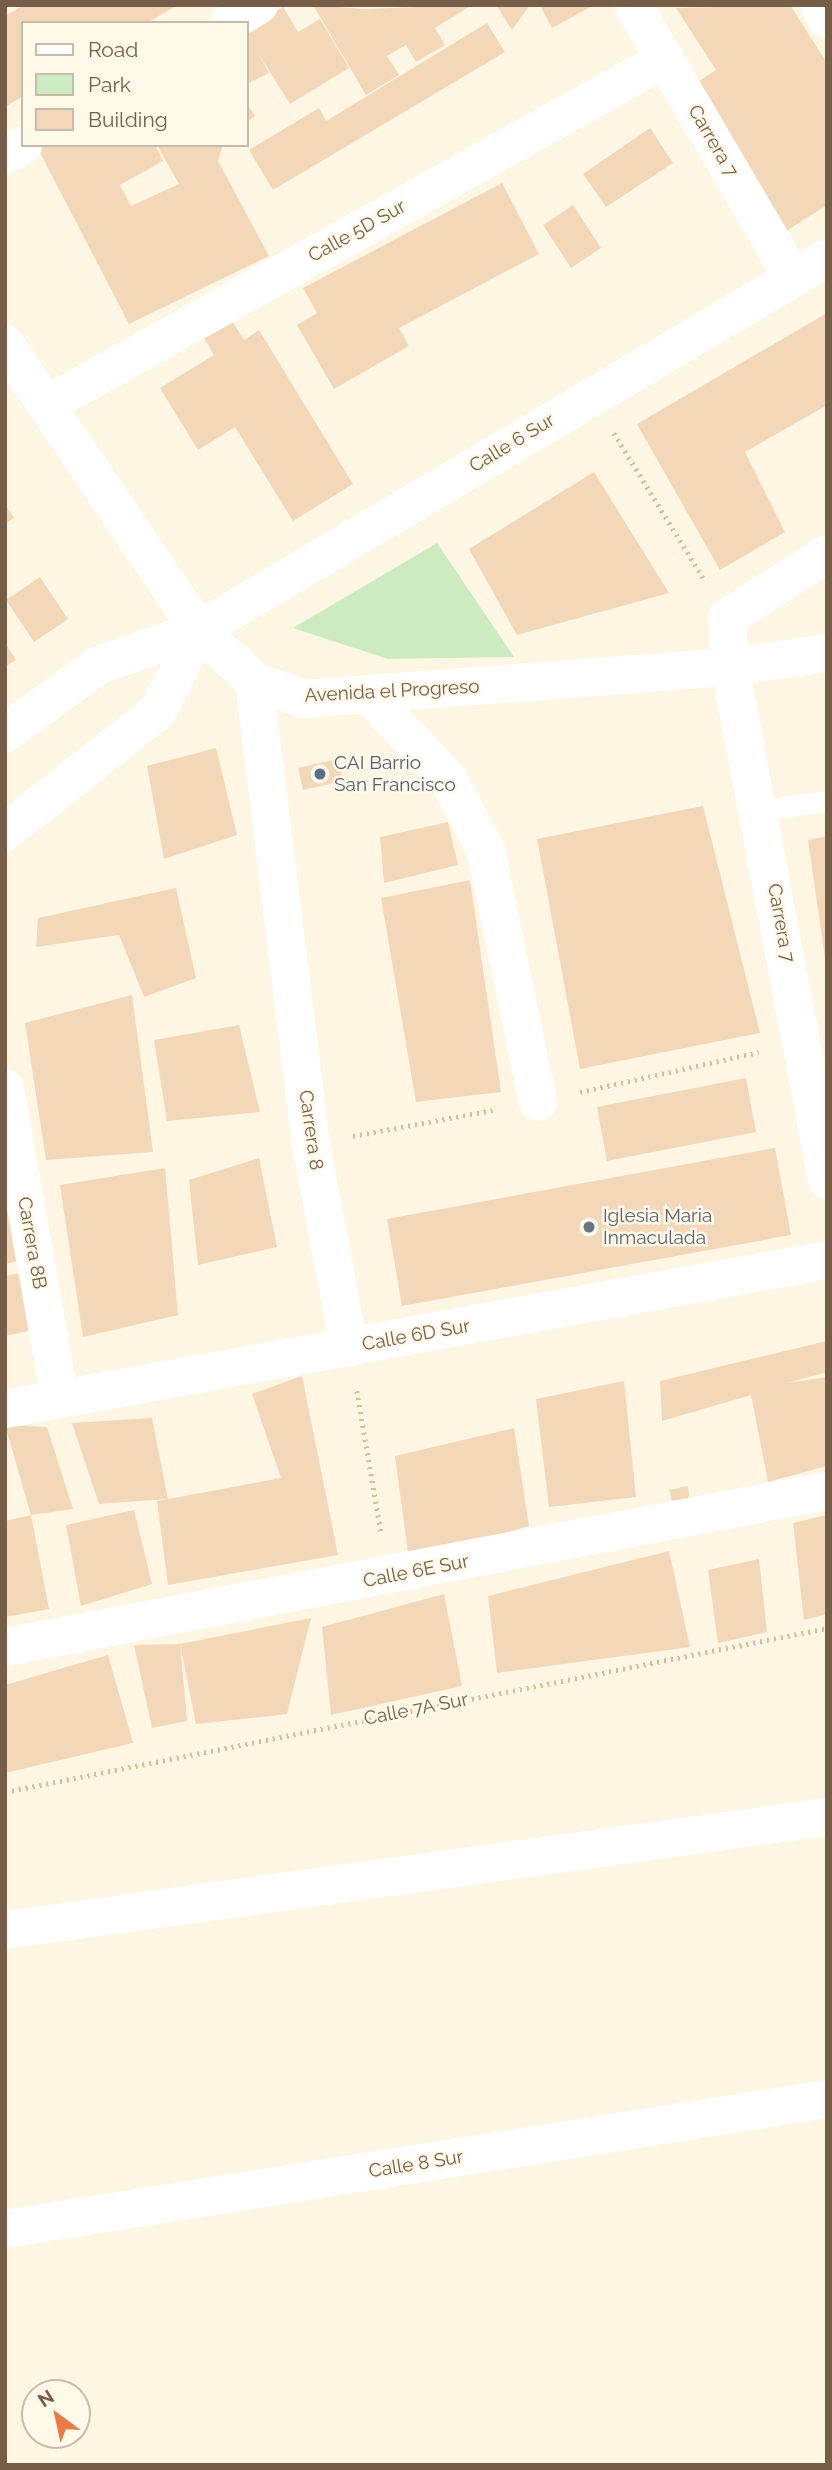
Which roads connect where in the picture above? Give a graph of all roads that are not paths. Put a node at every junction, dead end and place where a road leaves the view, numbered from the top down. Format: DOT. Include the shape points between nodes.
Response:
graph roads {
  1 [pos="259,5"];
  2 [pos="633,5"];
  3 [pos="819,5"];
  4 [pos="827,19"];
  5 [pos="232,21"];
  6 [pos="665,60"];
  7 [pos="21,146"];
  8 [pos="5,155"];
  9 [pos="827,258"];
  10 [pos="793,278"];
  11 [pos="5,344"];
  12 [pos="50,403"];
  13 [pos="827,554"];
  14 [pos="199,630"];
  15 [pos="827,653"];
  16 [pos="730,667"];
  17 [pos="254,681"];
  18 [pos="370,696"];
  19 [pos="5,733"];
  20 [pos="827,801"];
  21 [pos="761,810"];
  22 [pos="5,832"];
  23 [pos="814,1040"];
  24 [pos="5,1088"];
  25 [pos="538,1102"];
  26 [pos="826,1177"];
  27 [pos="827,1260"];
  28 [pos="349,1347"];
  29 [pos="60,1399"];
  30 [pos="5,1409"];
  31 [pos="827,1491"];
  32 [pos="5,1647"];
  33 [pos="827,1817"];
  34 [pos="5,1930"];
  35 [pos="827,2099"];
  36 [pos="5,2229"];
  1 -- 5 [label="street"];
  2 -- 6 [label="street, Carrera 7"];
  3 -- 4 [label="street"];
  6 -- 10 [label="street, Carrera 7"];
  6 -- 12 [label="street, Calle 5D Sur"];
  7 -- 8 [label="street"];
  9 -- 10 [label="street, Calle 6 Sur"];
  10 -- 14 [label="street, Calle 6 Sur"];
  11 -- 12 [label="street, Avenida el Progreso"];
  12 -- 14 [label="street, Avenida el Progreso"];
  13 -- 16 [label="street" via="727,618"];
  14 -- 17 [label="street, Avenida el Progreso"];
  14 -- 19 [label="street, Calle 6 Sur" via="99,665"];
  14 -- 22 [label="street" via="158,712"];
  15 -- 16 [label="street, Avenida el Progreso"];
  16 -- 18 [label="street, Avenida el Progreso"];
  16 -- 21 [label="street, Carrera 7"];
  17 -- 18 [label="street, Avenida el Progreso" via="303,699"];
  17 -- 28 [label="street, Carrera 8" via="311,1144"];
  18 -- 25 [label="street" via="448,779 486,851"];
  20 -- 21 [label="lane"];
  21 -- 23 [label="street, Carrera 7"];
  23 -- 26 [label="street, Carrera 7"];
  24 -- 29 [label="street, Carrera 8B"];
  27 -- 28 [label="street, Calle 6D Sur"];
  28 -- 29 [label="street, Calle 6D Sur"];
  29 -- 30 [label="street, Calle 6D Sur"];
  31 -- 32 [label="street, Calle 6E Sur"];
  33 -- 34 [label="street"];
  35 -- 36 [label="street, Calle 8 Sur"];
}
